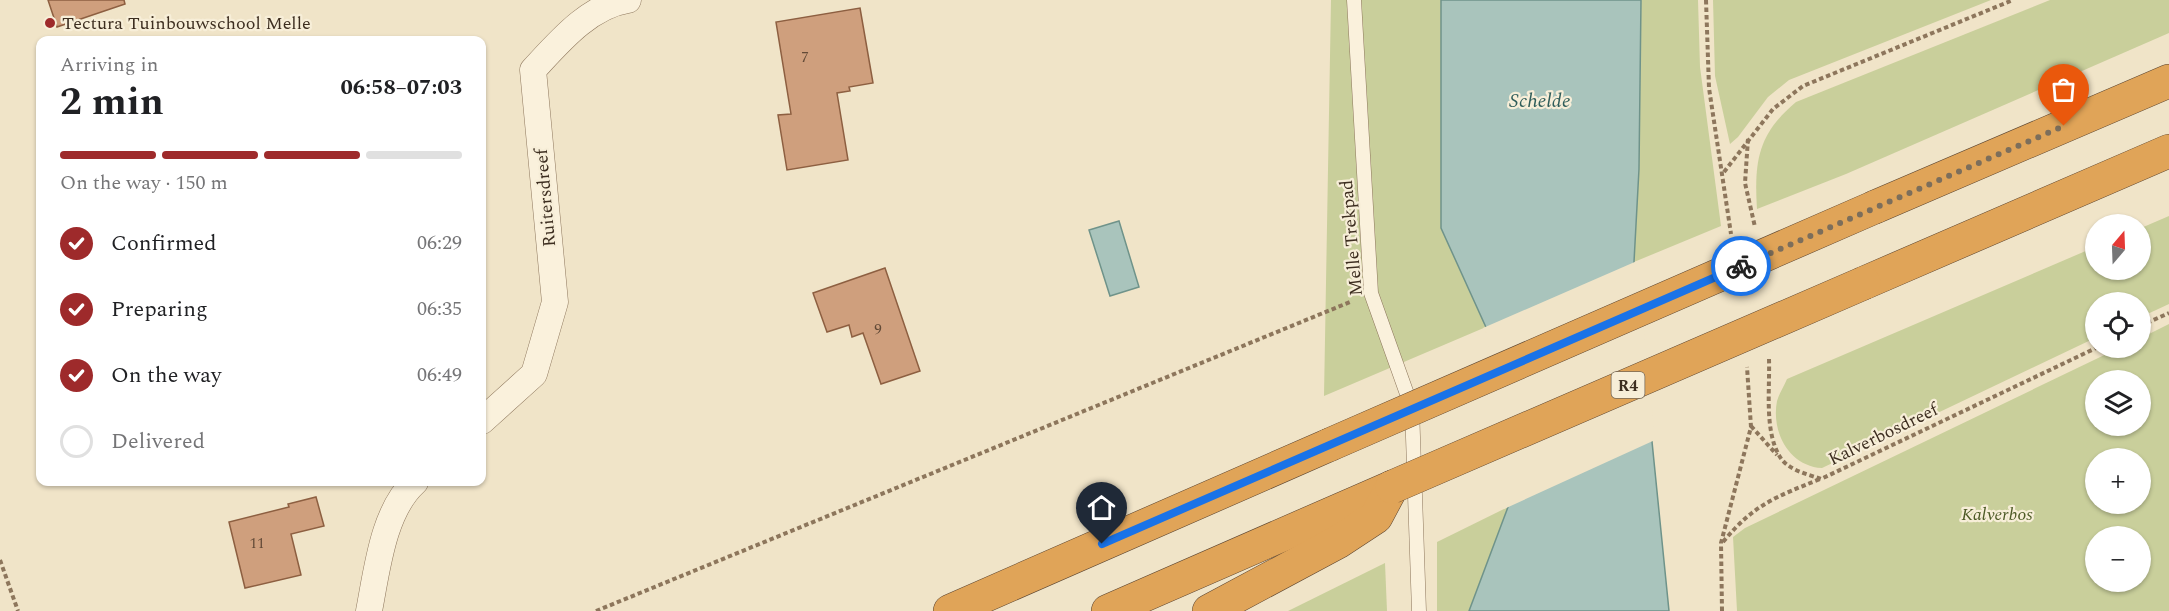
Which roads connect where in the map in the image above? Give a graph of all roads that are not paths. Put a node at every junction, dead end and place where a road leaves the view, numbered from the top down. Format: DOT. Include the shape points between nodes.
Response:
graph roads {
  1 [pos="628,0"];
  2 [pos="1354,0"];
  3 [pos="2169,81"];
  4 [pos="2169,151"];
  5 [pos="486,417"];
  6 [pos="410,486"];
  7 [pos="1336,527"];
  8 [pos="369,611"];
  9 [pos="950,611"];
  10 [pos="1108,611"];
  11 [pos="1209,611"];
  12 [pos="1419,611"];
  1 -- 5 [label="street, Ruitersdreef" via="613,3 567,34 533,70 555,302 534,374"];
  2 -- 12 [label="lane, Melle Trekpad" via="1371,293 1412,408"];
  3 -- 9 [label="highway, bridge"];
  4 -- 7 [label="highway, R4, bridge" via="1392,488 1377,517"];
  6 -- 8 [label="street" via="383,538"];
  7 -- 10 [label="highway"];
  7 -- 11 [label="highway"];
}
